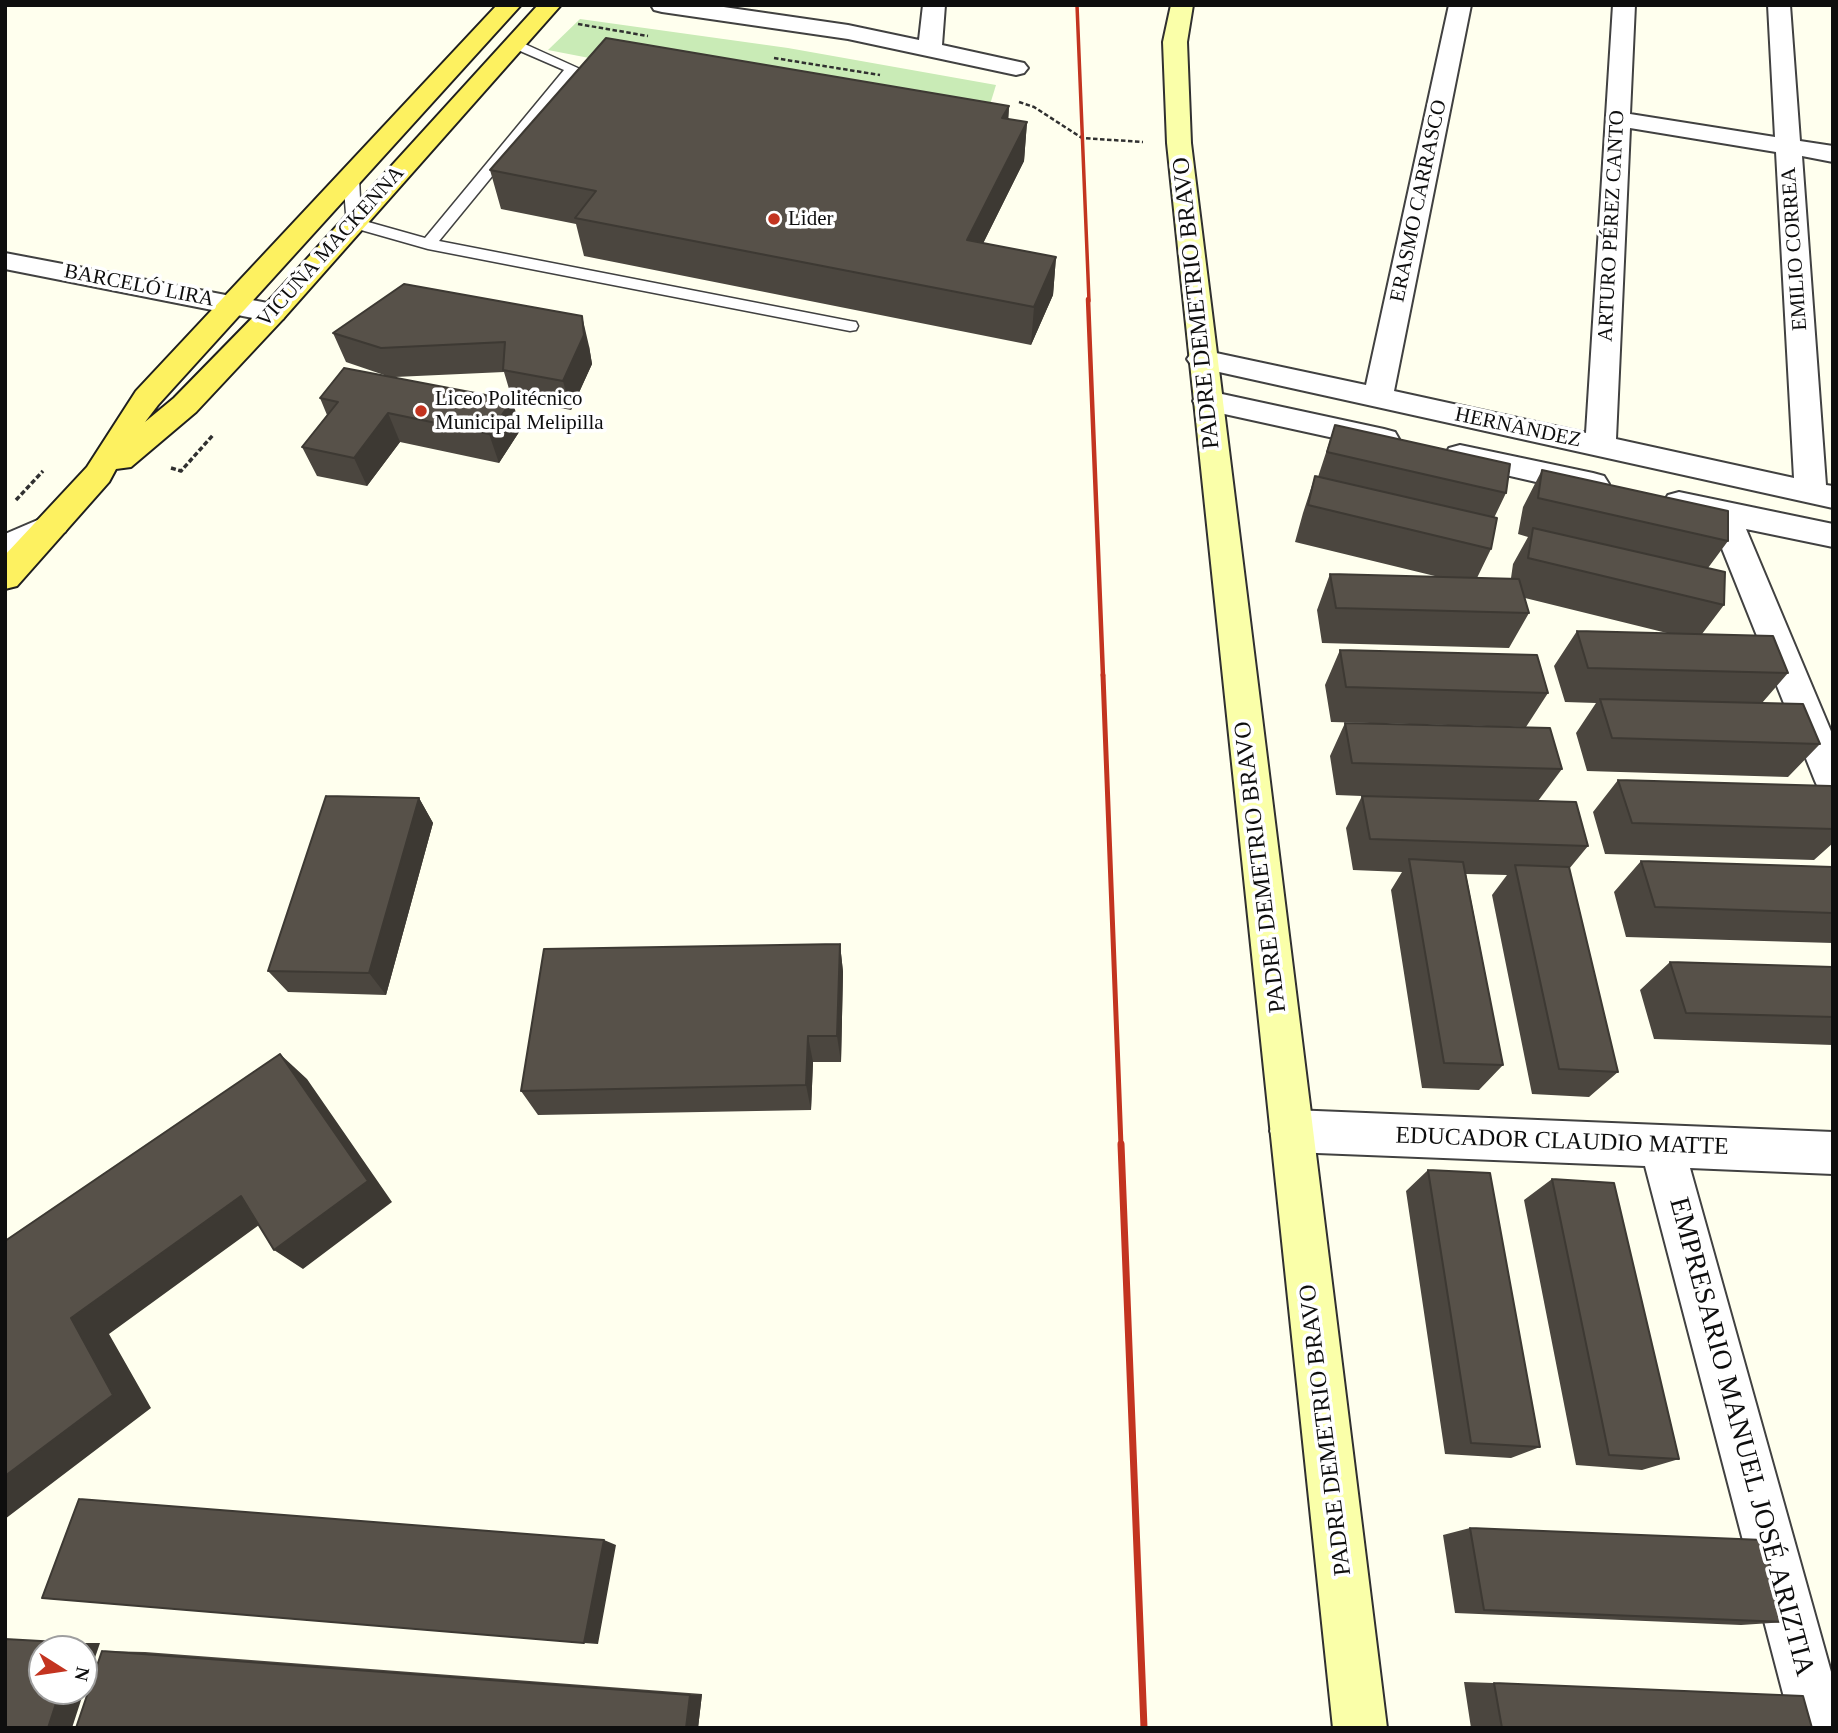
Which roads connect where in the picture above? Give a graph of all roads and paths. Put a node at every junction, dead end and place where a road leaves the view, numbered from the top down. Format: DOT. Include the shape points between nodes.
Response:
graph roads {
  1 [pos="510,5"];
  2 [pos="662,5"];
  3 [pos="934,5"];
  4 [pos="1182,5"];
  5 [pos="1460,5"];
  6 [pos="1625,5"];
  7 [pos="1779,5"];
  8 [pos="545,11"];
  9 [pos="751,11"];
  10 [pos="648,36"];
  11 [pos="516,44"];
  12 [pos="930,49"];
  13 [pos="770,57"];
  14 [pos="1016,68"];
  15 [pos="892,78"];
  16 [pos="1010,100"];
  17 [pos="1618,119"];
  18 [pos="1179,143"];
  19 [pos="1788,146"];
  20 [pos="1833,154"];
  21 [pos="351,177"];
  22 [pos="353,223"];
  23 [pos="428,244"];
  24 [pos="5,261"];
  25 [pos="234,304"];
  26 [pos="273,313"];
  27 [pos="850,326"];
  28 [pos="1202,359"];
  29 [pos="1378,397"];
  30 [pos="1208,401"];
  31 [pos="1600,446"];
  32 [pos="98,474"];
  33 [pos="1616,489"];
  34 [pos="1822,494"];
  35 [pos="1656,498"];
  36 [pos="1724,513"];
  37 [pos="54,524"];
  38 [pos="1833,536"];
  39 [pos="5,548"];
  40 [pos="5,577"];
  41 [pos="1833,781"];
  42 [pos="1292,1131"];
  43 [pos="1662,1146"];
  44 [pos="1833,1153"];
  45 [pos="1360,1728"];
  46 [pos="1819,1728"];
  1 -- 21 [label="main road, VICUÑA MACKENNA"];
  2 -- 9 [label="street"];
  3 -- 12 [label="street"];
  4 -- 18 [label="street, PADRE DEMETRIO BRAVO" via="1174,42"];
  5 -- 29 [label="street, ERASMO CARRASCO"];
  6 -- 17 [label="street, ARTURO PÉREZ CANTO"];
  7 -- 19 [label="street, EMILIO CORREA"];
  8 -- 10 [label="path"];
  8 -- 11 [label="main road, VICUÑA MACKENNA"];
  9 -- 12 [label="street"];
  11 -- 22 [label="main road, VICUÑA MACKENNA"];
  11 -- 23 [label="lane" via="573,69"];
  12 -- 14 [label="street"];
  13 -- 15 [label="path"];
  16 -- 18 [label="path" via="1034,107 1082,138"];
  17 -- 19 [label="street"];
  17 -- 31 [label="street, ARTURO PÉREZ CANTO"];
  18 -- 28 [label="street, PADRE DEMETRIO BRAVO"];
  19 -- 20 [label="street"];
  19 -- 34 [label="street, EMILIO CORREA"];
  21 -- 22 [label="lane"];
  21 -- 25 [label="main road, VICUÑA MACKENNA"];
  22 -- 23 [label="lane"];
  22 -- 26 [label="main road, VICUÑA MACKENNA"];
  23 -- 27 [label="lane"];
  24 -- 25 [label="street, BARCELÓ LIRA"];
  25 -- 26 [label="street, BARCELÓ LIRA"];
  25 -- 32 [label="main road, VICUÑA MACKENNA" via="147,398"];
  26 -- 32 [label="main road, VICUÑA MACKENNA" via="186,405"];
  28 -- 29 [label="street, HERNANDEZ"];
  28 -- 30 [label="street, PADRE DEMETRIO BRAVO"];
  29 -- 31 [label="street, HERNANDEZ"];
  30 -- 33 [label="street, HERNANDEZ"];
  30 -- 42 [label="street, PADRE DEMETRIO BRAVO"];
  31 -- 34 [label="street, HERNANDEZ"];
  32 -- 37 [label="main road, VICUÑA MACKENNA"];
  35 -- 36 [label="street"];
  36 -- 38 [label="street"];
  36 -- 41 [label="street"];
  37 -- 39 [label="street, VICUÑA MACKENNA"];
  37 -- 40 [label="main road, VICUÑA MACKENNA"];
  42 -- 43 [label="street, EDUCADOR CLAUDIO MATTE"];
  42 -- 45 [label="street, PADRE DEMETRIO BRAVO"];
  43 -- 44 [label="street, EDUCADOR CLAUDIO MATTE"];
  43 -- 46 [label="street, EMPRESARIO MANUEL JOSÉ ARIZTIA"];
}
